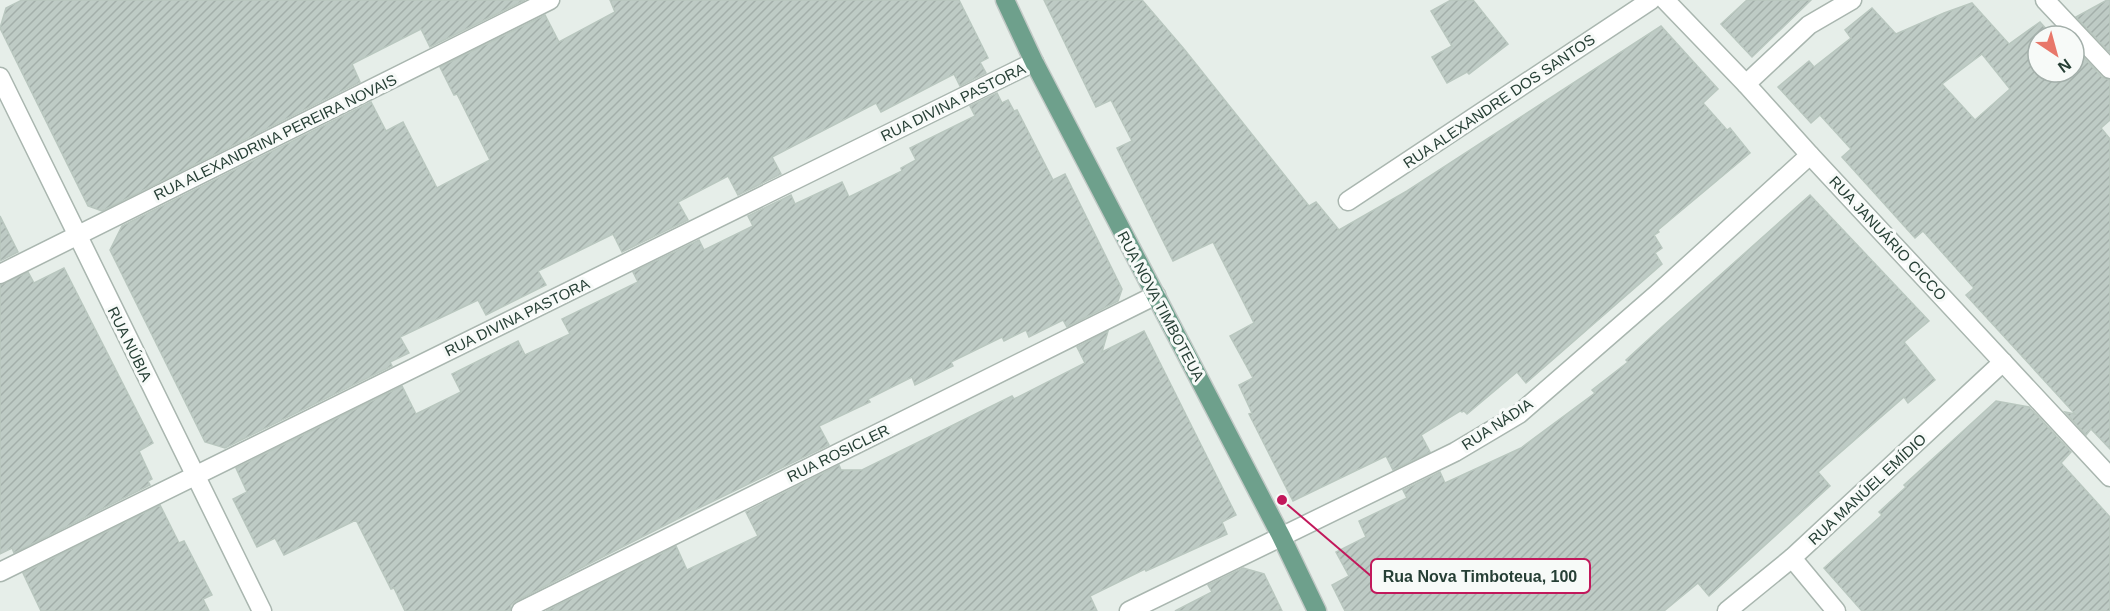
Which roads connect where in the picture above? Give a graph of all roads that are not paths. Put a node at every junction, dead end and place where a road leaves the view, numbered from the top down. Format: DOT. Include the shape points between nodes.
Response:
graph roads {
  1 [pos="550,0"];
  2 [pos="1005,0"];
  3 [pos="1651,0"];
  4 [pos="1665,0"];
  5 [pos="1852,0"];
  6 [pos="2045,0"];
  7 [pos="1034,62"];
  8 [pos="2110,69"];
  9 [pos="0,76"];
  10 [pos="1746,84"];
  11 [pos="1810,155"];
  12 [pos="1348,201"];
  13 [pos="77,236"];
  14 [pos="0,274"];
  15 [pos="1156,295"];
  16 [pos="2003,362"];
  17 [pos="195,476"];
  18 [pos="2110,477"];
  19 [pos="1281,536"];
  20 [pos="1792,558"];
  21 [pos="0,572"];
  22 [pos="262,611"];
  23 [pos="521,611"];
  24 [pos="1129,611"];
  25 [pos="1317,611"];
  26 [pos="1727,611"];
  27 [pos="1836,611"];
  1 -- 13 [label="street, RUA ALEXANDRINA PEREIRA NOVAIS"];
  2 -- 7 [label="main road, RUA NOVA TIMBOTEUA"];
  3 -- 12 [label="street, RUA ALEXANDRE DOS SANTOS"];
  4 -- 10 [label="street, RUA JANUÁRIO CICCO"];
  5 -- 10 [label="street" via="1809,25"];
  6 -- 8 [label="street"];
  7 -- 15 [label="main road, RUA NOVA TIMBOTEUA"];
  7 -- 17 [label="street, RUA DIVINA PASTORA"];
  9 -- 13 [label="street, RUA NÚBIA"];
  10 -- 11 [label="street, RUA JANUÁRIO CICCO"];
  11 -- 16 [label="street, RUA JANUÁRIO CICCO"];
  11 -- 19 [label="street, RUA NÁDIA" via="1519,414 1455,452"];
  13 -- 14 [label="street, RUA ALEXANDRINA PEREIRA NOVAIS"];
  13 -- 17 [label="street, RUA NÚBIA"];
  15 -- 19 [label="main road, RUA NOVA TIMBOTEUA"];
  15 -- 23 [label="street, RUA ROSICLER"];
  16 -- 18 [label="street, RUA JANUÁRIO CICCO"];
  16 -- 20 [label="street, RUA MANÚEL EMÍDIO"];
  17 -- 21 [label="street, RUA DIVINA PASTORA"];
  17 -- 22 [label="street, RUA NÚBIA"];
  19 -- 24 [label="street, RUA NÁDIA"];
  19 -- 25 [label="main road, RUA NOVA TIMBOTEUA"];
  20 -- 26 [label="street, RUA MANÚEL EMÍDIO"];
  20 -- 27 [label="street"];
}
